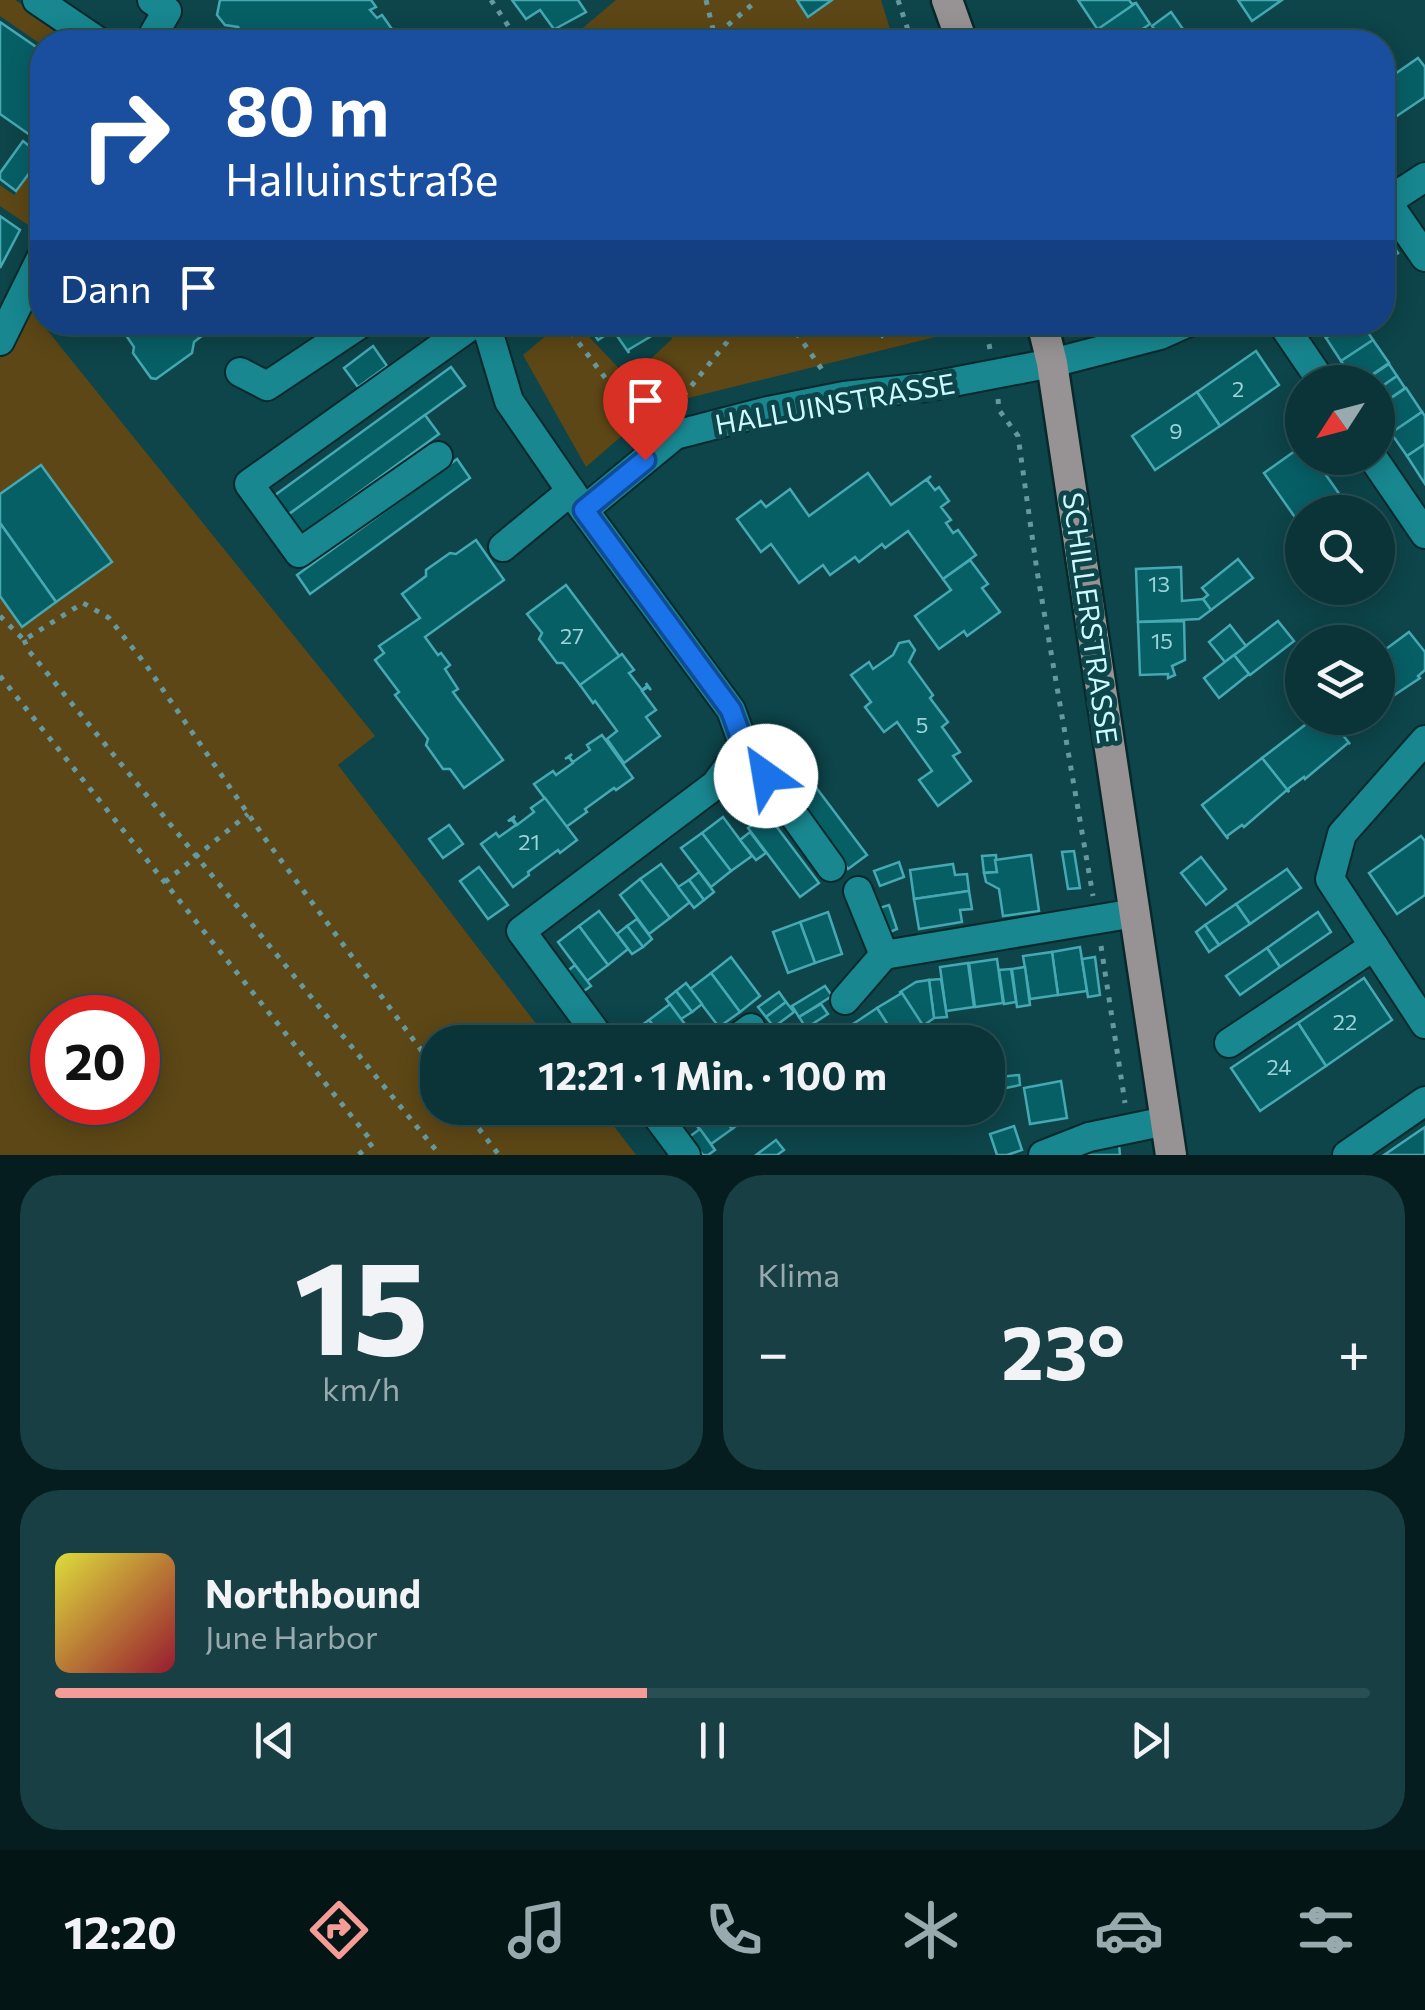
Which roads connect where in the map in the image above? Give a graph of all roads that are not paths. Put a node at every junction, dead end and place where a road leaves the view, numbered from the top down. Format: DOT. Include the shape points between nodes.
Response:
graph roads {
  1 [pos="37,0"];
  2 [pos="152,0"];
  3 [pos="947,0"];
  4 [pos="81,30"];
  5 [pos="156,30"];
  6 [pos="958,30"];
  7 [pos="1425,176"];
  8 [pos="1395,197"];
  9 [pos="1395,217"];
  10 [pos="1425,257"];
  11 [pos="30,280"];
  12 [pos="343,335"];
  13 [pos="458,335"];
  14 [pos="489,335"];
  15 [pos="1045,335"];
  16 [pos="1160,335"];
  17 [pos="1290,335"];
  18 [pos="0,341"];
  19 [pos="1052,363"];
  20 [pos="1310,365"];
  21 [pos="240,372"];
  22 [pos="438,456"];
  23 [pos="1385,475"];
  24 [pos="577,501"];
  25 [pos="1425,534"];
  26 [pos="503,547"];
  27 [pos="1425,740"];
  28 [pos="744,746"];
  29 [pos="831,866"];
  30 [pos="858,891"];
  31 [pos="1135,913"];
  32 [pos="1374,946"];
  33 [pos="884,955"];
  34 [pos="846,1000"];
  35 [pos="1425,1024"];
  36 [pos="590,1025"];
  37 [pos="1229,1044"];
  38 [pos="1425,1101"];
  39 [pos="1166,1121"];
  40 [pos="664,1125"];
  41 [pos="686,1155"];
  42 [pos="1043,1155"];
  43 [pos="1171,1155"];
  44 [pos="1347,1155"];
  1 -- 4 [label="street"];
  2 -- 5 [label="street" via="167,10"];
  3 -- 6 [label="main road"];
  7 -- 8 [label="street"];
  9 -- 10 [label="street"];
  11 -- 18 [label="street"];
  12 -- 21 [label="street" via="268,386"];
  13 -- 22 [label="street" via="249,484 299,553"];
  14 -- 24 [label="street" via="509,401"];
  15 -- 19 [label="main road, SCHILLERSTRASSE"];
  16 -- 19 [label="street, HALLUINSTRASSE"];
  17 -- 20 [label="street"];
  19 -- 24 [label="street, HALLUINSTRASSE" via="768,410 675,435"];
  19 -- 31 [label="main road, SCHILLERSTRASSE"];
  23 -- 25 [label="street"];
  24 -- 26 [label="street, HALLUINSTRASSE"];
  24 -- 28 [label="street" via="731,710"];
  27 -- 32 [label="street" via="1342,834 1330,880"];
  28 -- 29 [label="street"];
  28 -- 36 [label="street" via="715,785 521,931"];
  30 -- 33 [label="street"];
  31 -- 33 [label="street"];
  31 -- 39 [label="main road, SCHILLERSTRASSE"];
  32 -- 35 [label="street"];
  32 -- 37 [label="street"];
  33 -- 34 [label="street"];
  38 -- 44 [label="street"];
  39 -- 42 [label="street" via="1088,1137"];
  39 -- 43 [label="main road, SCHILLERSTRASSE"];
  40 -- 41 [label="street"];
}
